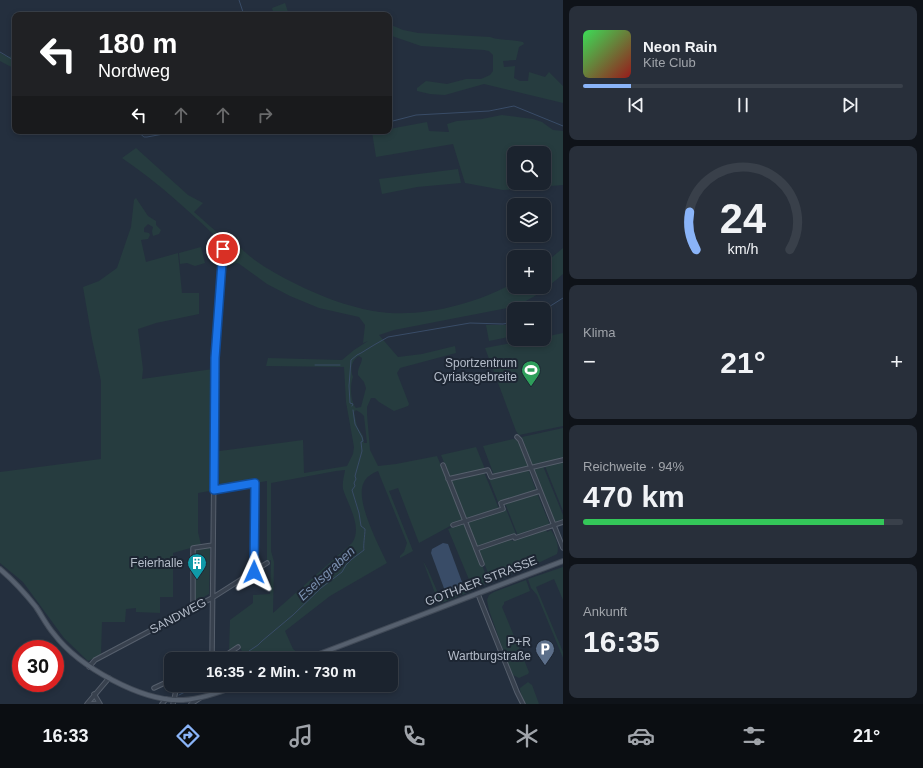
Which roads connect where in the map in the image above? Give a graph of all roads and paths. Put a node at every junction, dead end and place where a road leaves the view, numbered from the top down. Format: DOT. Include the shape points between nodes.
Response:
graph roads {
  1 [pos="223,249"];
  2 [pos="517,437"];
  3 [pos="563,460"];
  4 [pos="443,465"];
  5 [pos="531,468"];
  6 [pos="448,479"];
  7 [pos="214,490"];
  8 [pos="540,491"];
  9 [pos="464,521"];
  10 [pos="563,522"];
  11 [pos="452,525"];
  12 [pos="554,525"];
  13 [pos="213,545"];
  14 [pos="563,548"];
  15 [pos="476,549"];
  16 [pos="563,561"];
  17 [pos="267,563"];
  18 [pos="482,564"];
  19 [pos="0,569"];
  20 [pos="254,572"];
  21 [pos="478,594"];
  22 [pos="212,598"];
  23 [pos="193,608"];
  24 [pos="238,647"];
  25 [pos="212,652"];
  26 [pos="230,652"];
  27 [pos="324,652"];
  28 [pos="89,667"];
  29 [pos="109,678"];
  30 [pos="164,683"];
  31 [pos="154,688"];
  32 [pos="176,692"];
  33 [pos="218,692"];
  34 [pos="94,694"];
  35 [pos="200,698"];
  36 [pos="166,699"];
  37 [pos="174,702"];
  38 [pos="100,703"];
  39 [pos="87,704"];
  40 [pos="90,704"];
  41 [pos="162,704"];
  42 [pos="191,704"];
  43 [pos="523,704"];
  1 -- 7 [label="street" via="215,358"];
  2 -- 5 [label="street"];
  3 -- 5 [label="street"];
  4 -- 6 [label="street"];
  5 -- 6 [label="street" via="491,477 488,470"];
  5 -- 8 [label="street"];
  6 -- 9 [label="street"];
  7 -- 13 [label="street"];
  7 -- 20 [label="street" via="255,483"];
  8 -- 9 [label="street" via="501,503 503,508"];
  8 -- 12 [label="street"];
  9 -- 11 [label="street"];
  9 -- 15 [label="street"];
  10 -- 12 [label="street"];
  12 -- 14 [label="street"];
  12 -- 15 [label="street"];
  13 -- 22 [label="street"];
  13 -- 23 [label="street" via="193,548"];
  15 -- 18 [label="street"];
  16 -- 21 [label="main road, GOTHAER STRASSE"];
  17 -- 20 [label="street, SANDWEG"];
  19 -- 28 [label="main road" via="31,601 59,640"];
  20 -- 22 [label="street, SANDWEG"];
  21 -- 27 [label="main road, GOTHAER STRASSE"];
  21 -- 43 [label="street"];
  22 -- 23 [label="street, SANDWEG"];
  22 -- 25 [label="street"];
  23 -- 28 [label="street, SANDWEG" via="94,660"];
  24 -- 26 [label="street"];
  28 -- 29 [label="main road"];
  29 -- 34 [label="street"];
  29 -- 36 [label="main road" via="145,694"];
  30 -- 31 [label="street"];
  32 -- 37 [label="street"];
  33 -- 35 [label="main road"];
  34 -- 38 [label="street"];
  34 -- 39 [label="street"];
  35 -- 37 [label="main road"];
  35 -- 42 [label="street"];
  36 -- 37 [label="main road"];
  36 -- 41 [label="street"];
  38 -- 40 [label="street"];
}
